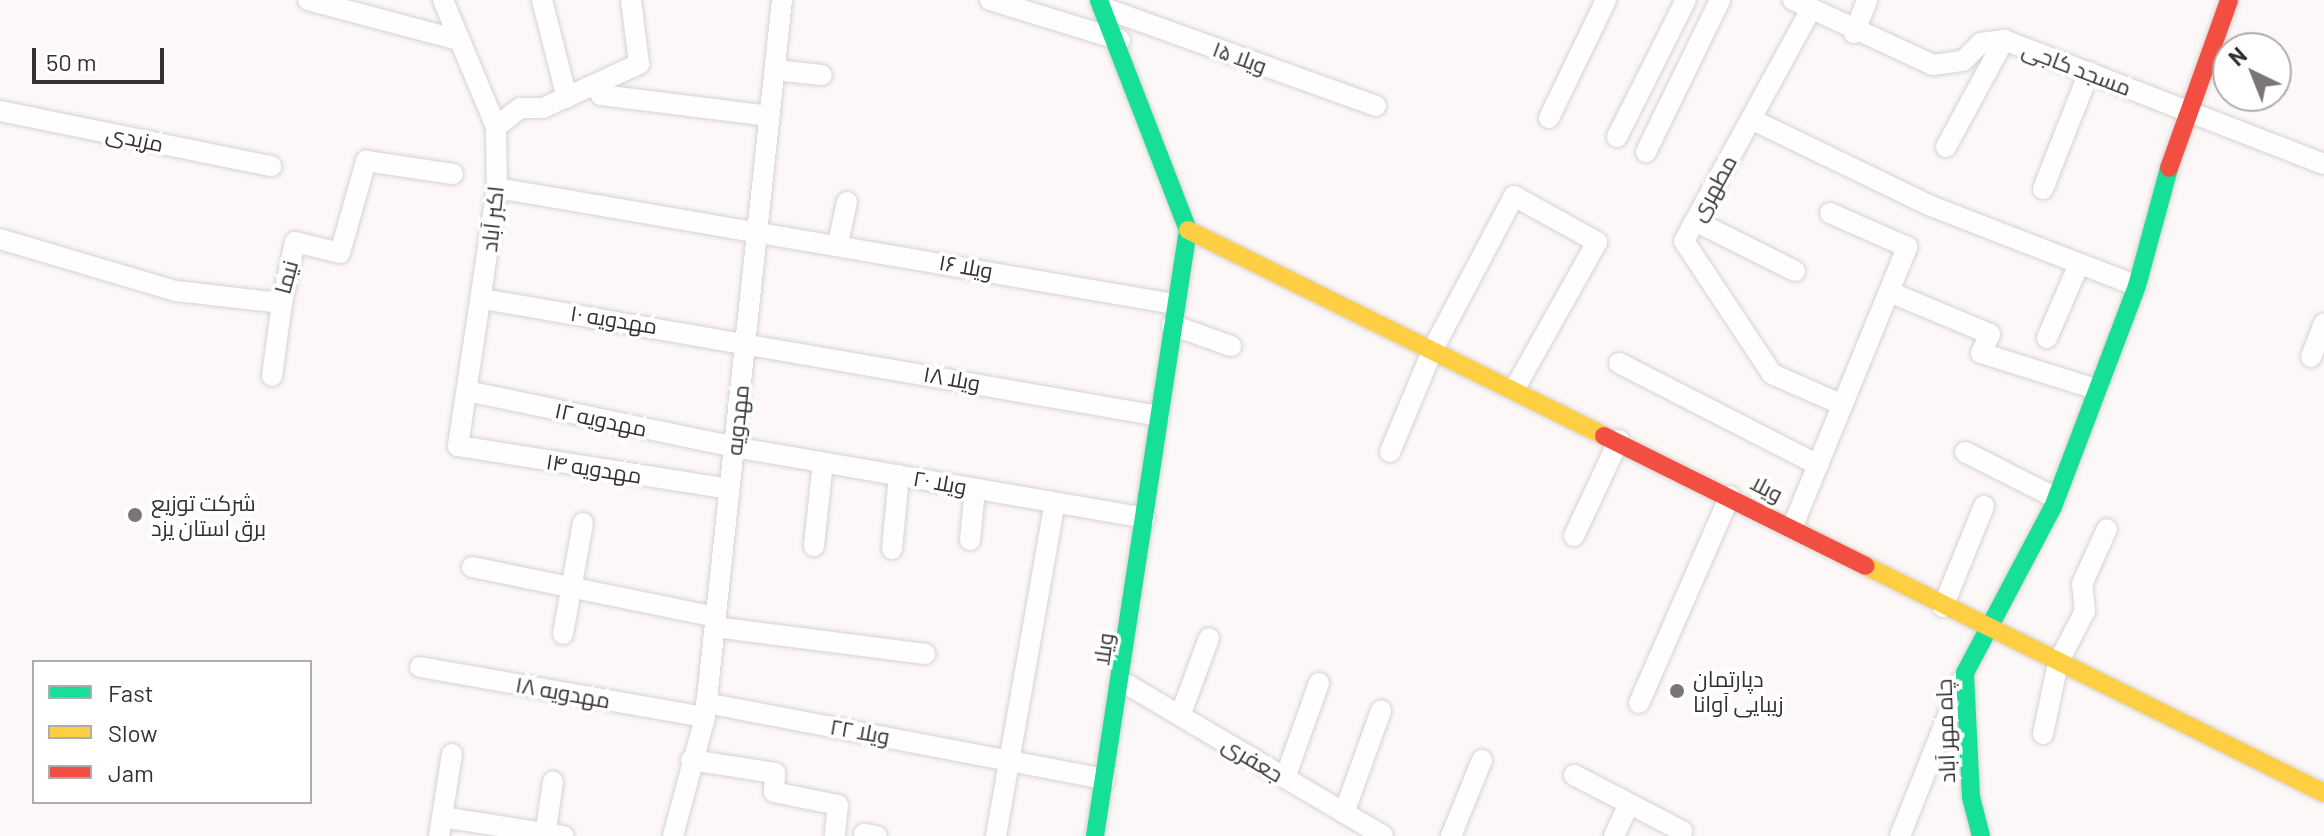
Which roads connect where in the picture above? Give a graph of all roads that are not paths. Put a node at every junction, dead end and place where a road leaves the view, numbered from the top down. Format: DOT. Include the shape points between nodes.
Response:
graph roads {
  1 [pos="308,0"];
  2 [pos="542,0"];
  3 [pos="631,0"];
  4 [pos="782,0"];
  5 [pos="990,0"];
  6 [pos="1606,0"];
  7 [pos="1686,0"];
  8 [pos="1720,0"];
  9 [pos="1867,0"];
  10 [pos="2229,0"];
  11 [pos="447,1"];
  12 [pos="1101,4"];
  13 [pos="1801,5"];
  14 [pos="1854,33"];
  15 [pos="458,40"];
  16 [pos="1120,40"];
  17 [pos="2004,40"];
  18 [pos="775,70"];
  19 [pos="2089,72"];
  20 [pos="822,75"];
  21 [pos="598,84"];
  22 [pos="567,98"];
  23 [pos="1376,106"];
  24 [pos="0,111"];
  25 [pos="2185,111"];
  26 [pos="770,116"];
  27 [pos="1549,118"];
  28 [pos="1751,119"];
  29 [pos="496,127"];
  30 [pos="1617,137"];
  31 [pos="1946,147"];
  32 [pos="1646,152"];
  33 [pos="2321,156"];
  34 [pos="271,166"];
  35 [pos="453,174"];
  36 [pos="497,188"];
  37 [pos="2043,189"];
  38 [pos="847,202"];
  39 [pos="1830,213"];
  40 [pos="1695,221"];
  41 [pos="758,228"];
  42 [pos="1188,230"];
  43 [pos="0,239"];
  44 [pos="838,243"];
  45 [pos="2079,264"];
  46 [pos="1795,271"];
  47 [pos="2137,286"];
  48 [pos="1892,293"];
  49 [pos="483,299"];
  50 [pos="282,303"];
  51 [pos="1173,314"];
  52 [pos="2324,323"];
  53 [pos="2047,338"];
  54 [pos="746,340"];
  55 [pos="1231,346"];
  56 [pos="1433,349"];
  57 [pos="2311,357"];
  58 [pos="1619,363"];
  59 [pos="272,376"];
  60 [pos="1515,388"];
  61 [pos="2096,389"];
  62 [pos="467,391"];
  63 [pos="1843,405"];
  64 [pos="1159,416"];
  65 [pos="1619,440"];
  66 [pos="458,446"];
  67 [pos="734,447"];
  68 [pos="1390,452"];
  69 [pos="1965,452"];
  70 [pos="823,462"];
  71 [pos="1818,465"];
  72 [pos="899,475"];
  73 [pos="729,489"];
  74 [pos="975,489"];
  75 [pos="1730,496"];
  76 [pos="2056,498"];
  77 [pos="1055,503"];
  78 [pos="1984,506"];
  79 [pos="1145,518"];
  80 [pos="583,523"];
  81 [pos="1792,528"];
  82 [pos="2107,529"];
  83 [pos="1574,536"];
  84 [pos="970,540"];
  85 [pos="814,546"];
  86 [pos="892,549"];
  87 [pos="472,567"];
  88 [pos="571,587"];
  89 [pos="1943,607"];
  90 [pos="715,622"];
  91 [pos="1986,629"];
  92 [pos="563,634"];
  93 [pos="1209,638"];
  94 [pos="925,654"];
  95 [pos="2058,663"];
  96 [pos="420,667"];
  97 [pos="1965,673"];
  98 [pos="1123,682"];
  99 [pos="1319,683"];
  100 [pos="1639,703"];
  101 [pos="706,710"];
  102 [pos="1381,711"];
  103 [pos="1180,716"];
  104 [pos="2043,734"];
  105 [pos="452,754"];
  106 [pos="1013,759"];
  107 [pos="691,760"];
  108 [pos="1482,760"];
  109 [pos="1574,775"];
  110 [pos="1285,778"];
  111 [pos="1105,779"];
  112 [pos="553,782"];
  113 [pos="2324,793"];
  114 [pos="1629,804"];
  115 [pos="1344,813"];
  116 [pos="440,826"];
  117 [pos="1682,831"];
  118 [pos="552,835"];
  119 [pos="673,836"];
  120 [pos="835,836"];
  121 [pos="996,836"];
  122 [pos="1095,836"];
  123 [pos="1383,836"];
  124 [pos="1451,836"];
  125 [pos="1614,836"];
  126 [pos="1900,836"];
  127 [pos="1981,836"];
  1 -- 15 [label="street"];
  2 -- 22 [label="street"];
  3 -- 21 [label="street" via="639,64"];
  4 -- 18 [label="street, مهدویه"];
  5 -- 16 [label="street"];
  6 -- 27 [label="street"];
  7 -- 30 [label="street"];
  8 -- 32 [label="street"];
  9 -- 14 [label="street"];
  10 -- 25 [label="street, چاه مهر آباد"];
  11 -- 15 [label="street, اکبر آباد"];
  12 -- 16 [label="street"];
  12 -- 23 [label="street, ویلا ۱۵"];
  13 -- 14 [label="street, مسجد کاجی"];
  13 -- 28 [label="street, مطهری"];
  14 -- 17 [label="street, مسجد کاجی" via="1933,65 1963,61 1981,43"];
  15 -- 29 [label="street, اکبر آباد"];
  16 -- 42 [label="street"];
  17 -- 19 [label="street, مسجد کاجی"];
  17 -- 31 [label="street"];
  18 -- 20 [label="street"];
  18 -- 26 [label="street, مهدویه"];
  19 -- 25 [label="street, مسجد کاجی"];
  19 -- 37 [label="street"];
  21 -- 22 [label="street"];
  21 -- 26 [label="street" via="601,95"];
  22 -- 29 [label="street" via="520,108"];
  24 -- 34 [label="street, مزیدی"];
  25 -- 33 [label="street, مسجد کاجی"];
  25 -- 47 [label="street, چاه مهر آباد"];
  26 -- 41 [label="street, مهدویه"];
  28 -- 40 [label="street, مطهری"];
  28 -- 45 [label="street" via="1931,206"];
  29 -- 36 [label="street, اکبر آباد"];
  35 -- 50 [label="street, نیما" via="366,161 340,253 295,242"];
  36 -- 41 [label="street, ویلا ۱۶"];
  36 -- 49 [label="street, اکبر آباد"];
  38 -- 44 [label="street"];
  39 -- 48 [label="street" via="1907,247"];
  40 -- 46 [label="street"];
  40 -- 63 [label="street, مطهری" via="1684,241 1772,374"];
  41 -- 44 [label="street, ویلا ۱۶"];
  41 -- 54 [label="street, مهدویه"];
  42 -- 51 [label="street, ویلا"];
  42 -- 56 [label="street, ویلا"];
  43 -- 50 [label="street, نیما" via="176,291"];
  44 -- 51 [label="street, ویلا ۱۶"];
  45 -- 47 [label="street"];
  45 -- 53 [label="street"];
  47 -- 61 [label="street, چاه مهر آباد"];
  48 -- 61 [label="street" via="1990,334 1981,353"];
  48 -- 63 [label="street"];
  49 -- 54 [label="street, مهدویه ۱۰"];
  49 -- 62 [label="street, اکبر آباد"];
  50 -- 59 [label="street"];
  51 -- 55 [label="street, ویلا ۱۶"];
  51 -- 64 [label="street, ویلا"];
  52 -- 57 [label="street"];
  54 -- 64 [label="street, ویلا ۱۸"];
  54 -- 67 [label="street, مهدویه"];
  56 -- 60 [label="street, ویلا"];
  56 -- 60 [label="street" via="1514,196 1597,242"];
  56 -- 68 [label="street"];
  58 -- 71 [label="street"];
  60 -- 65 [label="street, ویلا"];
  61 -- 76 [label="street, چاه مهر آباد"];
  62 -- 66 [label="street, اکبر آباد"];
  62 -- 67 [label="street, مهدویه ۱۲"];
  63 -- 71 [label="street"];
  64 -- 79 [label="street, ویلا"];
  65 -- 75 [label="street, ویلا"];
  65 -- 83 [label="street"];
  66 -- 73 [label="street, مهدویه ۱۴"];
  67 -- 70 [label="street, ویلا ۲۰"];
  67 -- 73 [label="street, مهدویه"];
  69 -- 76 [label="street"];
  70 -- 72 [label="street, ویلا ۲۰"];
  70 -- 85 [label="street"];
  71 -- 81 [label="street"];
  72 -- 74 [label="street, ویلا ۲۰"];
  72 -- 86 [label="street"];
  73 -- 90 [label="street, مهدویه"];
  74 -- 77 [label="street, ویلا ۲۰"];
  74 -- 84 [label="street"];
  75 -- 81 [label="street, ویلا"];
  75 -- 100 [label="street"];
  76 -- 91 [label="street, چاه مهر آباد"];
  77 -- 79 [label="street, ویلا ۲۰"];
  77 -- 106 [label="street"];
  78 -- 89 [label="street"];
  79 -- 98 [label="street, ویلا"];
  80 -- 88 [label="street"];
  81 -- 89 [label="street, ویلا"];
  82 -- 95 [label="street" via="2082,584 2085,611"];
  87 -- 88 [label="street"];
  88 -- 90 [label="street"];
  88 -- 92 [label="street"];
  89 -- 91 [label="street, ویلا"];
  90 -- 94 [label="street"];
  90 -- 101 [label="street, مهدویه"];
  91 -- 95 [label="street, ویلا"];
  91 -- 97 [label="street, چاه مهر آباد"];
  93 -- 103 [label="street"];
  95 -- 104 [label="street"];
  95 -- 113 [label="street, ویلا"];
  96 -- 101 [label="street, مهدویه ۱۸"];
  97 -- 126 [label="street"];
  97 -- 127 [label="street, چاه مهر آباد" via="1971,797"];
  98 -- 103 [label="street, جعفری"];
  98 -- 111 [label="street, ویلا"];
  99 -- 110 [label="street"];
  101 -- 106 [label="street, ویلا ۲۲"];
  101 -- 107 [label="street, مهدویه"];
  102 -- 115 [label="street"];
  103 -- 110 [label="street, جعفری"];
  105 -- 116 [label="street"];
  106 -- 111 [label="street, ویلا ۲۲"];
  106 -- 121 [label="street"];
  107 -- 119 [label="street, مهدویه"];
  107 -- 120 [label="street" via="775,773 774,792 838,805"];
  108 -- 124 [label="street"];
  109 -- 114 [label="street"];
  110 -- 115 [label="street, جعفری"];
  111 -- 122 [label="street, ویلا"];
  112 -- 118 [label="street"];
  114 -- 117 [label="street"];
  114 -- 125 [label="street"];
  115 -- 123 [label="street, جعفری"];
  116 -- 118 [label="street"];
}
